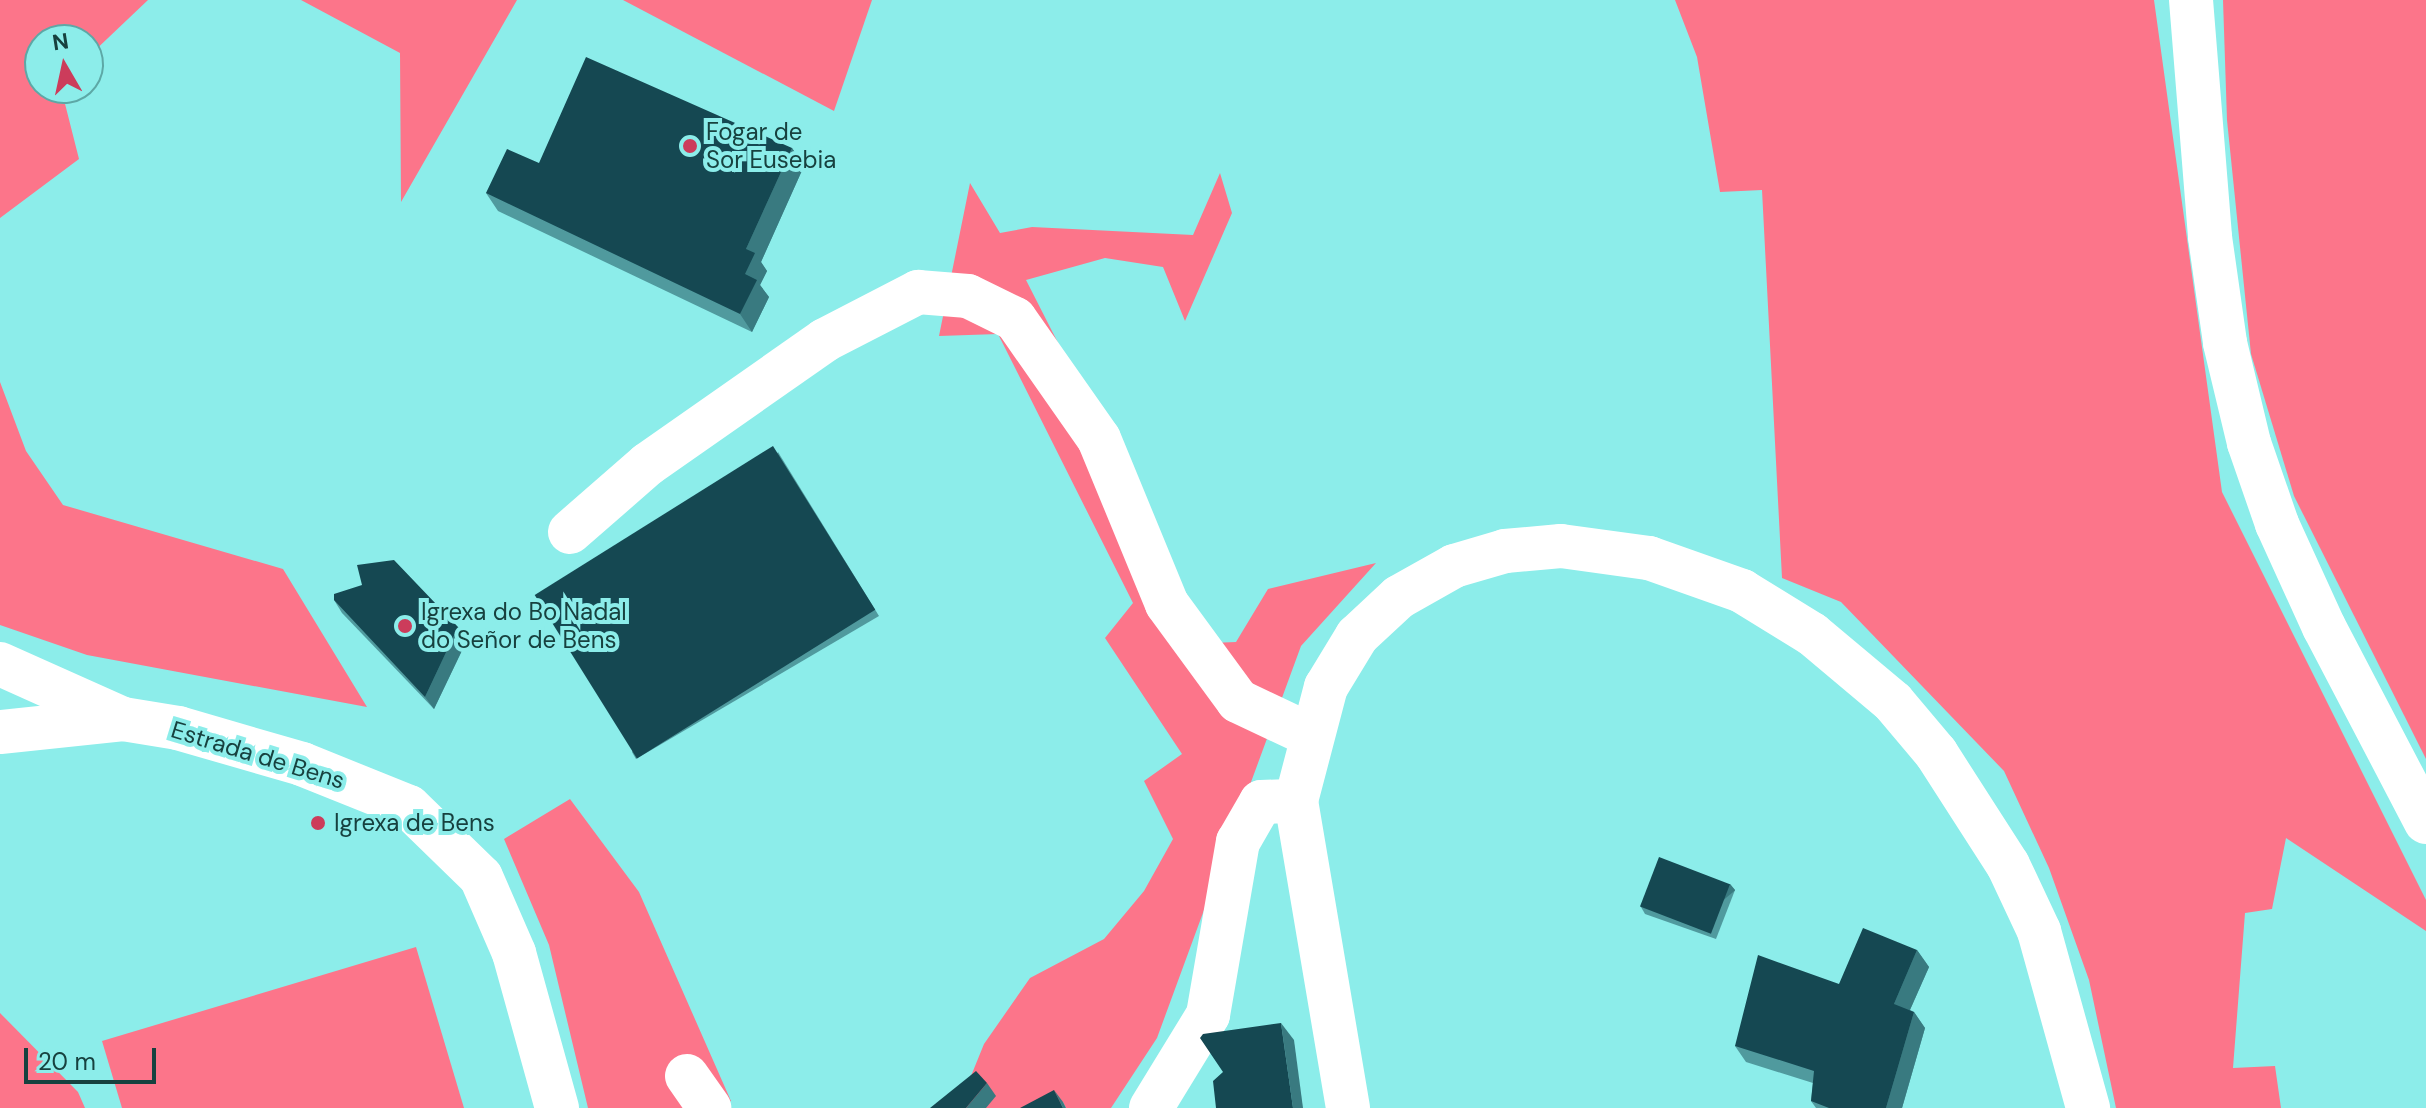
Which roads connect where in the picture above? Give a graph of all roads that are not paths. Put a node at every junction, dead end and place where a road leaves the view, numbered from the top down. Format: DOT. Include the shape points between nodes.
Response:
graph roads {
  1 [pos="2191,0"];
  2 [pos="570,532"];
  3 [pos="8,666"];
  4 [pos="123,719"];
  5 [pos="6,722"];
  6 [pos="1310,735"];
  7 [pos="1296,801"];
  8 [pos="2426,822"];
  9 [pos="557,1108"];
  10 [pos="1151,1108"];
  11 [pos="1348,1108"];
  12 [pos="2088,1108"];
  1 -- 8 [label="street" via="2210,237 2225,343 2249,443 2277,524 2324,627"];
  2 -- 6 [label="street" via="648,464 825,340 918,292 968,296 1015,319 1099,439 1167,604 1238,701"];
  3 -- 4 [label="street"];
  3 -- 5 [label="street" via="24,694"];
  4 -- 5 [label="street, Estrada de Bens"];
  4 -- 9 [label="street, Estrada de Bens" via="302,764 409,807 481,877 514,953"];
  6 -- 7 [label="street"];
  6 -- 12 [label="street" via="1326,687 1357,636 1399,597 1454,566 1505,551 1561,546 1649,558 1742,591 1857,668 1944,765 2008,865 2039,931"];
  7 -- 10 [label="street" via="1261,802 1238,842 1208,1015"];
  7 -- 11 [label="street"];
}
